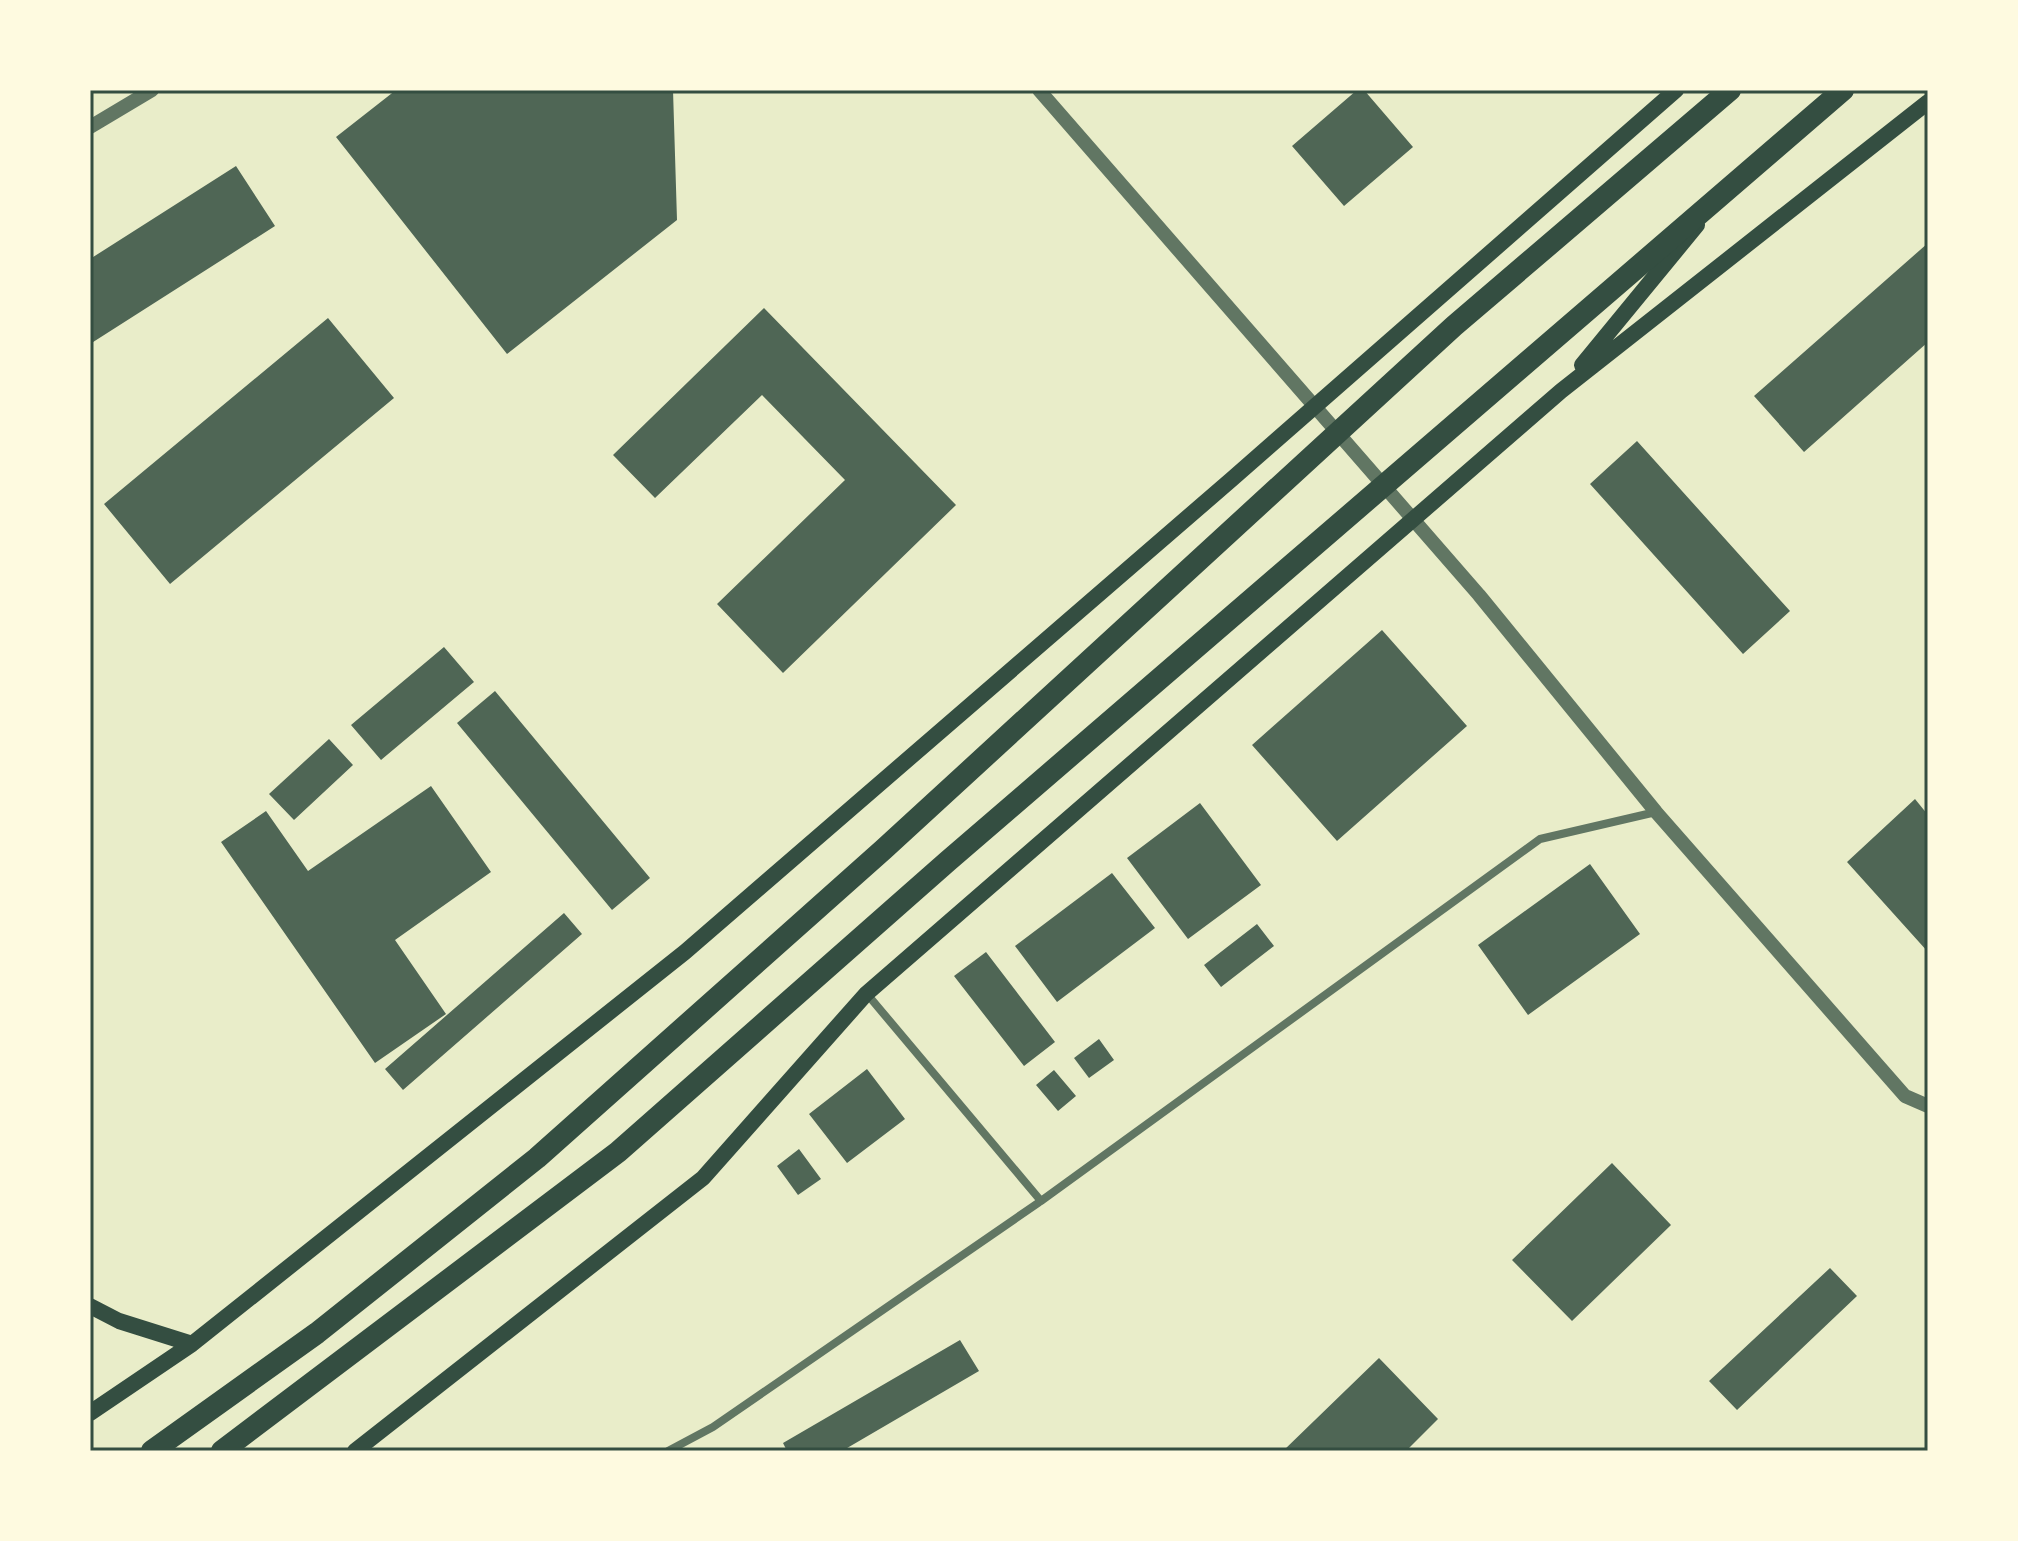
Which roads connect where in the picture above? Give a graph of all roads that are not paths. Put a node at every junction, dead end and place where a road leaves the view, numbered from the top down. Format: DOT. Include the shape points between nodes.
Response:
graph roads {
  1 [pos="152,90"];
  2 [pos="1039,90"];
  3 [pos="1676,90"];
  4 [pos="1730,90"];
  5 [pos="1843,90"];
  6 [pos="1928,102"];
  7 [pos="90,127"];
  8 [pos="1729,187"];
  9 [pos="1561,391"];
  10 [pos="1656,812"];
  11 [pos="866,994"];
  12 [pos="1928,1106"];
  13 [pos="1041,1201"];
  14 [pos="90,1306"];
  15 [pos="192,1344"];
  16 [pos="90,1413"];
  17 [pos="152,1451"];
  18 [pos="222,1451"];
  19 [pos="355,1451"];
  20 [pos="668,1451"];
  1 -- 7 [label="street"];
  2 -- 10 [label="street" via="1479,595"];
  3 -- 15 [label="main road" via="685,952"];
  4 -- 17 [label="highway" via="1454,326 537,1158 317,1333"];
  5 -- 8 [label="highway"];
  6 -- 9 [label="main road"];
  8 -- 9 [label="main road"];
  8 -- 18 [label="highway" via="618,1152"];
  9 -- 11 [label="main road"];
  10 -- 12 [label="street" via="1905,1096"];
  10 -- 13 [label="street" via="1540,839"];
  11 -- 13 [label="street"];
  11 -- 19 [label="main road" via="703,1178"];
  13 -- 20 [label="street" via="713,1427"];
  14 -- 15 [label="main road"];
  15 -- 16 [label="main road"];
}
